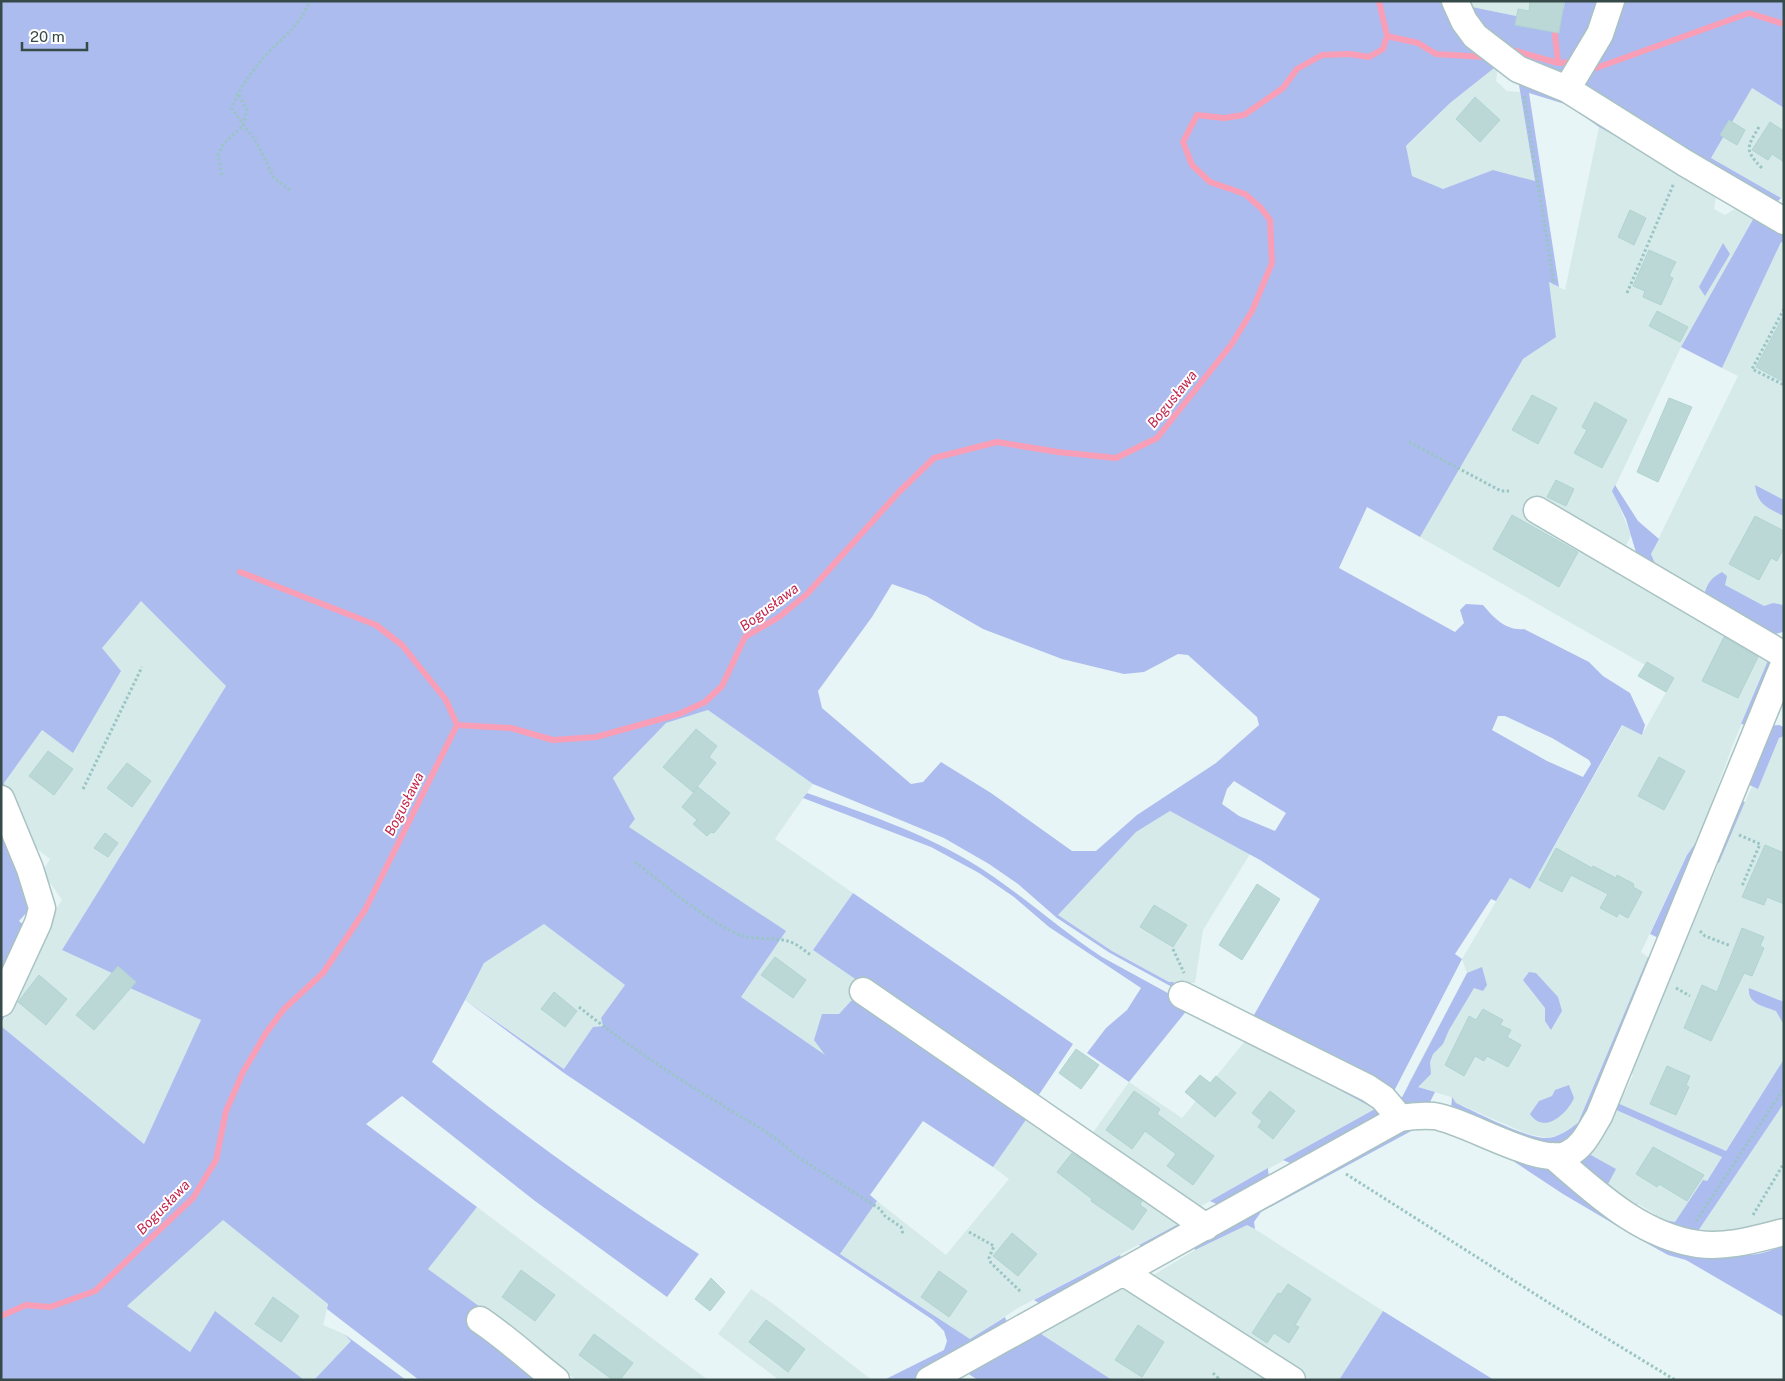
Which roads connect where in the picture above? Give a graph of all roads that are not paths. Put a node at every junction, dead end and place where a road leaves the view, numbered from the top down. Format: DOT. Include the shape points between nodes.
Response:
graph roads {
  1 [pos="1455,1"];
  2 [pos="1610,1"];
  3 [pos="1567,90"];
  4 [pos="1784,221"];
  5 [pos="1537,510"];
  6 [pos="1784,655"];
  7 [pos="1784,664"];
  8 [pos="1774,717"];
  9 [pos="1,799"];
  10 [pos="1183,986"];
  11 [pos="863,991"];
  12 [pos="1,1003"];
  13 [pos="1400,1118"];
  14 [pos="1553,1156"];
  15 [pos="1206,1227"];
  16 [pos="1784,1232"];
  17 [pos="1123,1272"];
  18 [pos="480,1320"];
  19 [pos="950,1376"];
  20 [pos="556,1380"];
  21 [pos="1292,1380"];
  1 -- 3 [label="street" via="1475,36 1518,68"];
  2 -- 3 [label="street" via="1600,34"];
  3 -- 4 [label="street"];
  5 -- 6 [label="street"];
  7 -- 8 [label="street"];
  8 -- 14 [label="street" via="1598,1116 1583,1143 1567,1154"];
  9 -- 12 [label="street" via="42,908"];
  10 -- 13 [label="street" via="1368,1088 1383,1098"];
  11 -- 15 [label="street"];
  13 -- 14 [label="street" via="1435,1116 1461,1123 1514,1146"];
  13 -- 15 [label="street"];
  14 -- 16 [label="street" via="1618,1210 1684,1240 1721,1244"];
  15 -- 17 [label="street"];
  17 -- 19 [label="street"];
  17 -- 21 [label="street"];
  18 -- 20 [label="street"];
}
